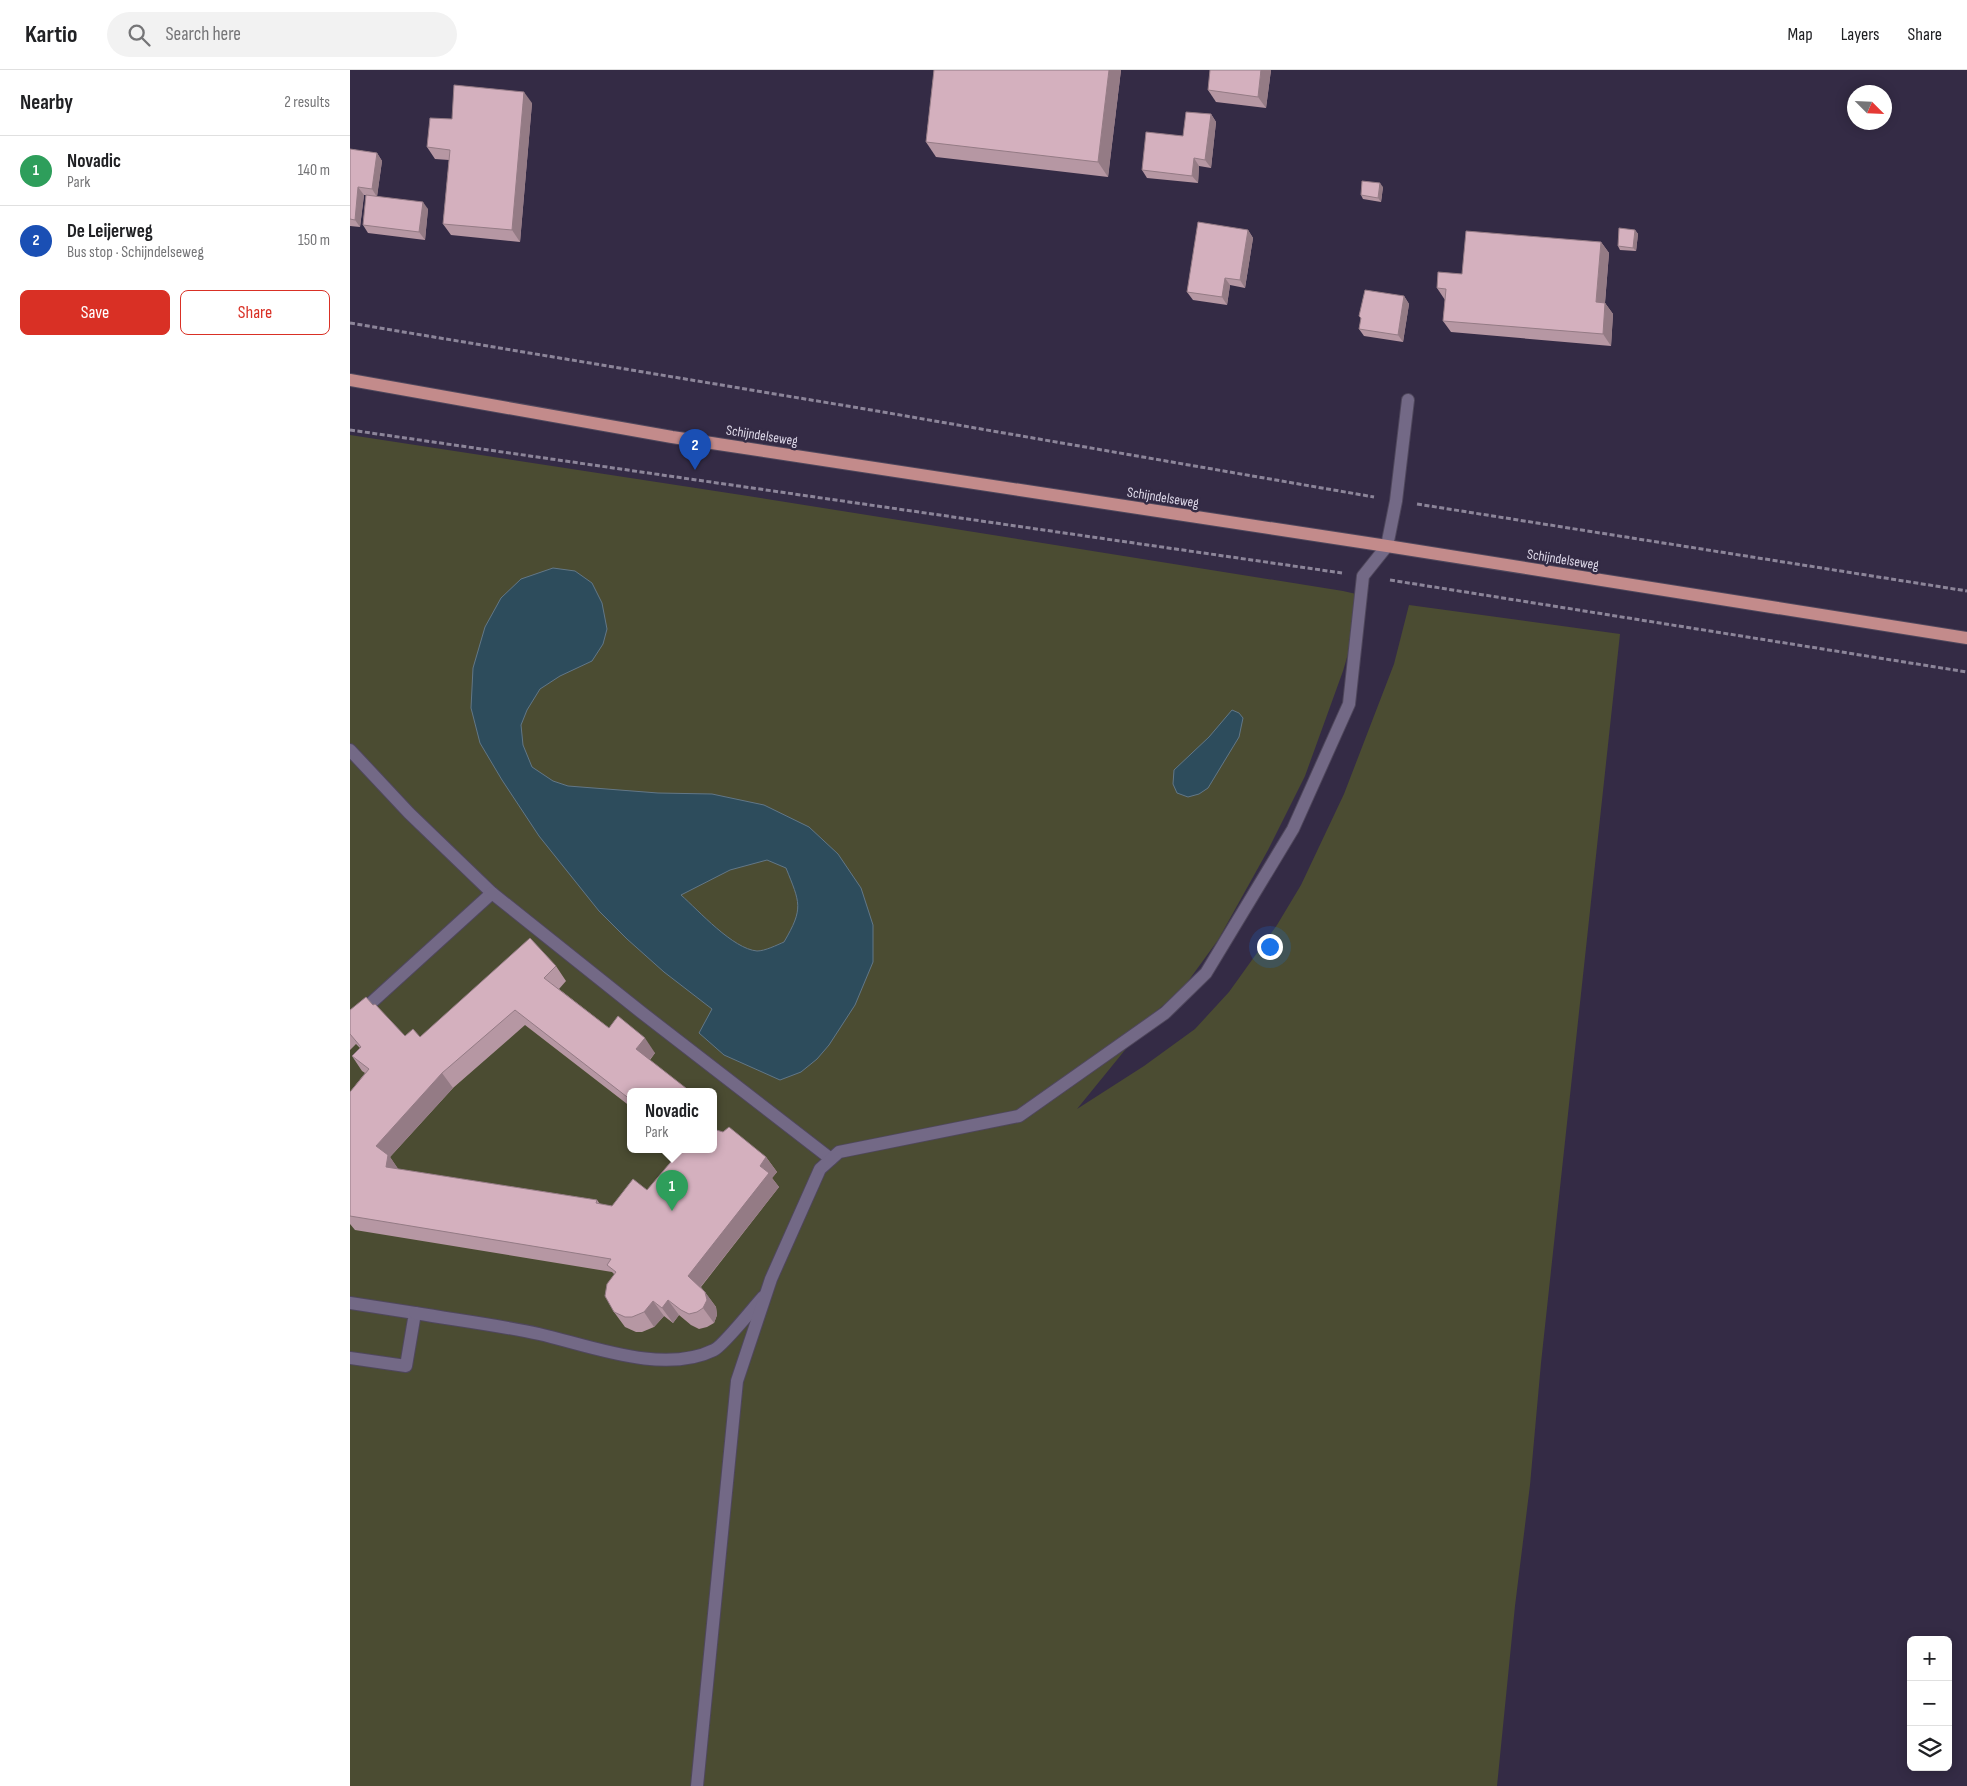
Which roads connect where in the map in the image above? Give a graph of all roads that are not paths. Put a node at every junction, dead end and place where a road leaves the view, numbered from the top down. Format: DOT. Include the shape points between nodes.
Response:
graph roads {
  1 [pos="351,381"];
  2 [pos="1408,400"];
  3 [pos="1387,546"];
  4 [pos="1967,638"];
  5 [pos="350,750"];
  6 [pos="492,893"];
  7 [pos="350,1022"];
  8 [pos="831,1159"];
  9 [pos="766,1294"];
  10 [pos="350,1302"];
  11 [pos="415,1313"];
  12 [pos="350,1358"];
  13 [pos="697,1786"];
  1 -- 3 [label="main road, Schijndelseweg" via="672,437"];
  2 -- 3 [label="street" via="1396,501"];
  3 -- 4 [label="main road, Schijndelseweg"];
  3 -- 8 [label="street" via="1363,576 1349,704 1293,829 1206,973 1165,1013 1019,1116 839,1152"];
  5 -- 6 [label="street" via="409,813"];
  6 -- 7 [label="street"];
  6 -- 8 [label="street"];
  8 -- 9 [label="street" via="820,1169"];
  9 -- 11 [label="street" via="716,1350 688,1359 652,1359 539,1334"];
  9 -- 13 [label="street" via="737,1381"];
  10 -- 11 [label="street"];
  11 -- 12 [label="street" via="406,1366"];
}
